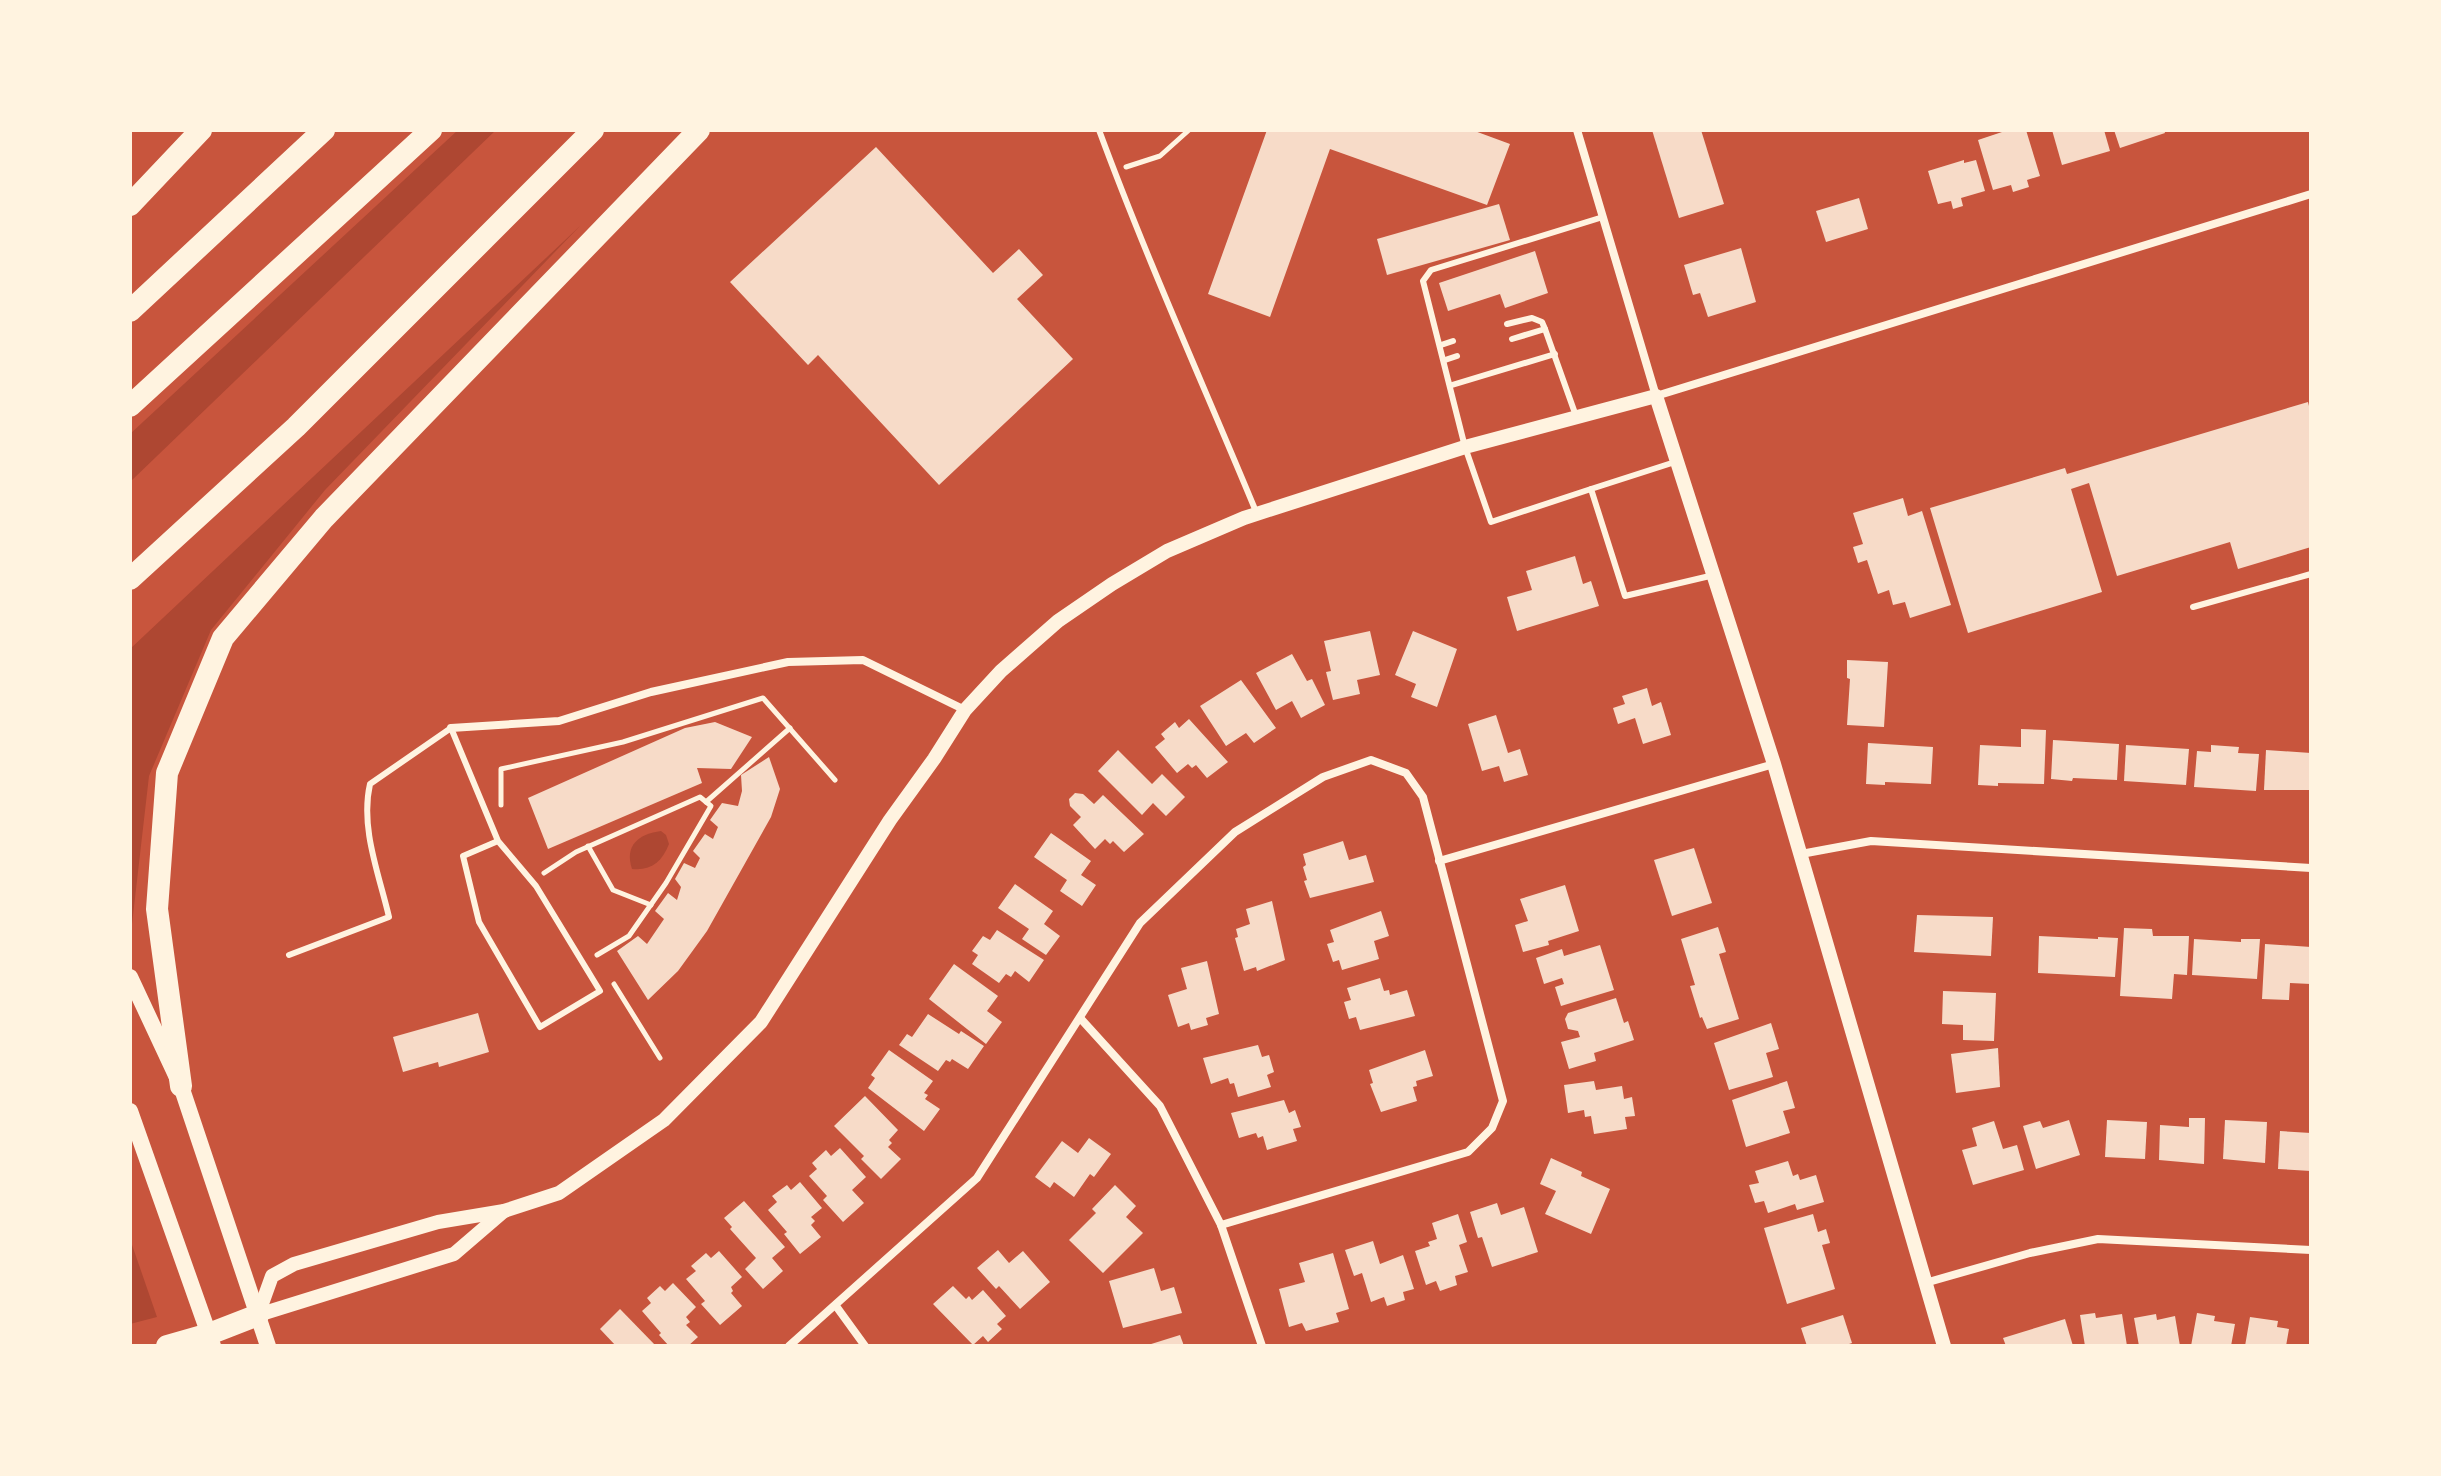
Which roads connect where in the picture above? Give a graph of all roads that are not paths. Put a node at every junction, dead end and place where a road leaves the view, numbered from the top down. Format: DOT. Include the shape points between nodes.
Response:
graph roads {
  1 [pos="201,130"];
  2 [pos="324,130"];
  3 [pos="431,130"];
  4 [pos="593,130"];
  5 [pos="699,130"];
  6 [pos="1099,130"];
  7 [pos="1577,130"];
  8 [pos="2311,194"];
  9 [pos="130,205"];
  10 [pos="1603,217"];
  11 [pos="130,311"];
  12 [pos="1507,324"];
  13 [pos="1545,329"];
  14 [pos="1512,339"];
  15 [pos="1453,341"];
  16 [pos="1441,345"];
  17 [pos="1555,354"];
  18 [pos="1457,356"];
  19 [pos="1445,360"];
  20 [pos="1452,385"];
  21 [pos="1656,396"];
  22 [pos="130,406"];
  23 [pos="1576,416"];
  24 [pos="1465,447"];
  25 [pos="1677,461"];
  26 [pos="1591,489"];
  27 [pos="1257,514"];
  28 [pos="2311,574"];
  29 [pos="1714,575"];
  30 [pos="130,579"];
  31 [pos="2193,607"];
  32 [pos="965,710"];
  33 [pos="451,728"];
  34 [pos="1774,764"];
  35 [pos="498,841"];
  36 [pos="1801,854"];
  37 [pos="1439,861"];
  38 [pos="2311,868"];
  39 [pos="289,955"];
  40 [pos="130,977"];
  41 [pos="1081,1019"];
  42 [pos="181,1086"];
  43 [pos="130,1111"];
  44 [pos="504,1211"];
  45 [pos="1221,1225"];
  46 [pos="2311,1250"];
  47 [pos="1925,1283"];
  48 [pos="836,1306"];
  49 [pos="258,1315"];
  50 [pos="211,1340"];
  51 [pos="167,1346"];
  52 [pos="268,1346"];
  53 [pos="789,1346"];
  54 [pos="865,1346"];
  55 [pos="1262,1346"];
  56 [pos="1944,1346"];
  1 -- 9 [label="highway"];
  2 -- 11 [label="highway"];
  3 -- 22 [label="highway"];
  4 -- 30 [label="highway" via="296,427"];
  5 -- 42 [label="highway" via="324,518 223,638 167,773 157,909"];
  6 -- 27 [label="lane"];
  7 -- 10 [label="street"];
  8 -- 21 [label="street"];
  10 -- 16 [label="lane" via="1431,270 1423,281"];
  10 -- 21 [label="street"];
  12 -- 13 [label="lane" via="1532,318"];
  13 -- 14 [label="lane"];
  13 -- 17 [label="lane"];
  15 -- 16 [label="lane"];
  16 -- 19 [label="lane"];
  17 -- 20 [label="lane"];
  17 -- 23 [label="lane"];
  18 -- 19 [label="lane"];
  19 -- 20 [label="lane"];
  20 -- 24 [label="lane"];
  21 -- 23 [label="street"];
  21 -- 25 [label="street"];
  23 -- 24 [label="street"];
  24 -- 26 [label="lane" via="1491,522"];
  24 -- 27 [label="street"];
  25 -- 26 [label="lane"];
  25 -- 29 [label="street"];
  26 -- 29 [label="lane" via="1625,596"];
  27 -- 32 [label="street" via="1167,551 1112,584 1058,621"];
  28 -- 31 [label="lane"];
  29 -- 34 [label="street"];
  32 -- 33 [label="street" via="863,660 803,661 651,692 559,721"];
  32 -- 44 [label="street" via="761,1022 664,1120 559,1193"];
  33 -- 35 [label="lane"];
  33 -- 39 [label="lane" via="370,784 366,821 389,917"];
  34 -- 36 [label="street"];
  34 -- 37 [label="street"];
  35 -- 35 [label="lane" via="536,886 600,991 540,1027 479,922 463,856"];
  36 -- 38 [label="street" via="1871,841"];
  36 -- 47 [label="street"];
  37 -- 41 [label="street" via="1423,797 1406,773 1371,760 1323,777 1235,832 1140,923"];
  37 -- 45 [label="street" via="1503,1101 1492,1128 1468,1152"];
  40 -- 42 [label="main road"];
  41 -- 45 [label="street" via="1160,1106"];
  41 -- 48 [label="street" via="977,1178"];
  42 -- 49 [label="main road"];
  43 -- 50 [label="main road"];
  44 -- 49 [label="street" via="454,1254"];
  44 -- 49 [label="street" via="438,1222 294,1264 272,1276"];
  45 -- 55 [label="street"];
  46 -- 47 [label="street" via="2098,1239"];
  47 -- 56 [label="street"];
  48 -- 53 [label="street"];
  48 -- 54 [label="street"];
  49 -- 50 [label="highway"];
  49 -- 52 [label="main road"];
  50 -- 51 [label="highway"];
}
